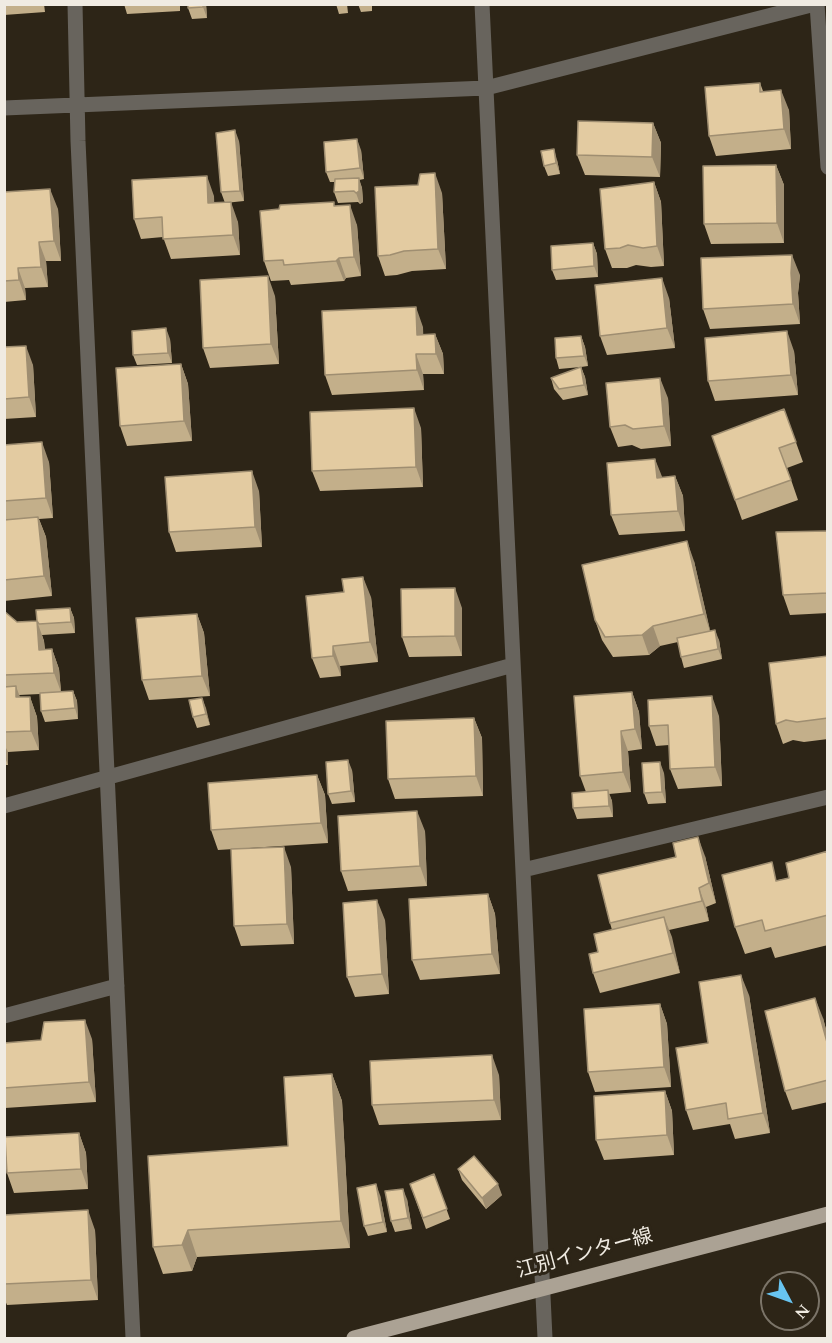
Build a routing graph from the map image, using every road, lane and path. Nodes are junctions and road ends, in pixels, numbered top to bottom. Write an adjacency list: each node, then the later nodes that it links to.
1 (75, 4): 5 (street)
2 (482, 4): 4 (street)
3 (816, 4): 4 (street); 7 (street)
4 (486, 88): 5 (street); 8 (street)
5 (77, 105): 6 (street); 9 (street)
6 (4, 108)
7 (828, 167)
8 (513, 665): 9 (street); 12 (street)
9 (107, 778): 11 (street); 13 (street)
10 (828, 797): 12 (street)
11 (4, 806)
12 (523, 870): 16 (street)
13 (117, 986): 14 (street); 17 (street)
14 (4, 1016)
15 (828, 1214): 16 (main road, 江別インター線)
16 (542, 1288): 18 (main road, 江別インター線); 19 (street)
17 (133, 1338)
18 (354, 1338)
19 (545, 1338)

